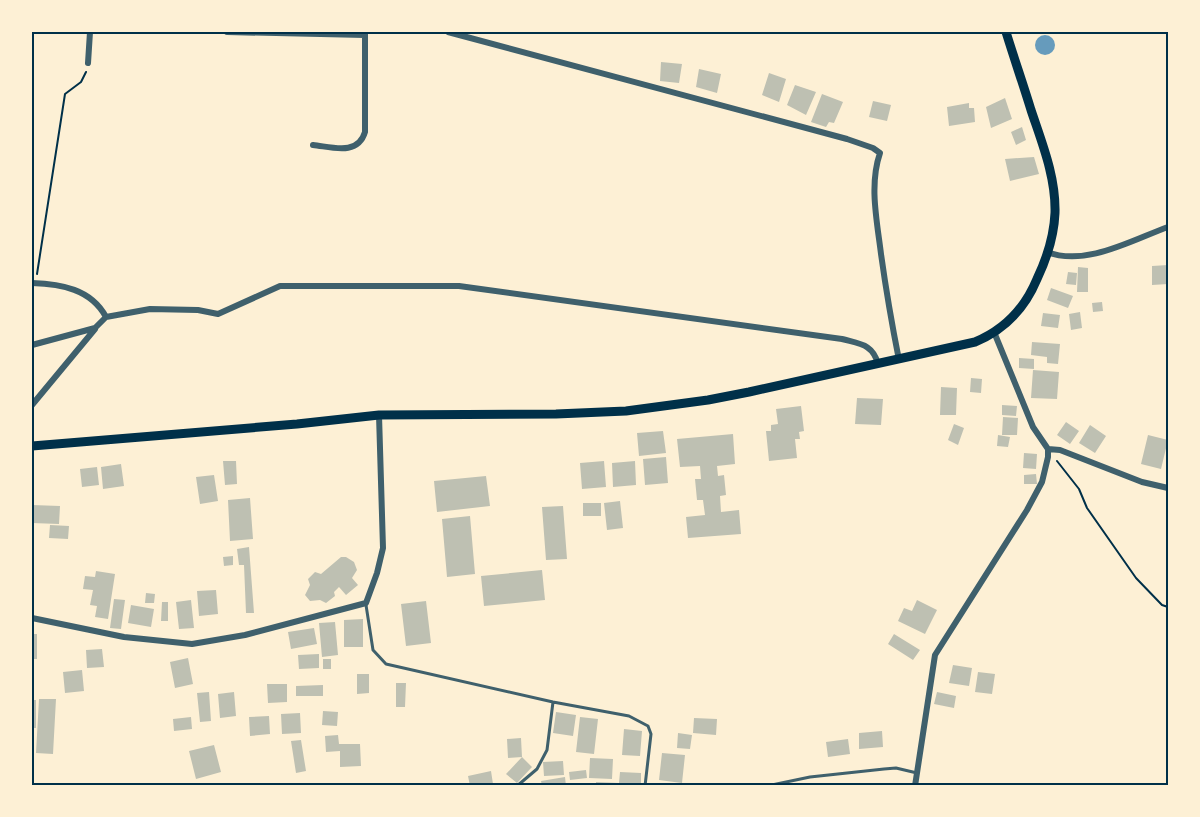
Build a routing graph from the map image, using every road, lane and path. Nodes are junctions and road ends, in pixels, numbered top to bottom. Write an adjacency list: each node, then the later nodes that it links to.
1 (90, 32): 6 (street)
2 (227, 32): 5 (street)
3 (448, 32): 15 (street)
4 (1006, 32): 9 (main road)
5 (365, 33): 7 (street)
6 (88, 63): 10 (path)
7 (313, 145)
8 (1168, 227): 9 (street)
9 (1047, 252): 13 (main road)
10 (34, 283): 11 (street)
11 (106, 317): 12 (street); 16 (street)
12 (96, 328): 14 (street); 17 (street)
13 (994, 333): 15 (main road); 20 (street)
14 (32, 345)
15 (898, 360): 16 (main road)
16 (879, 364): 18 (main road)
17 (32, 405)
18 (379, 416): 19 (main road); 22 (street)
19 (32, 446)
20 (1048, 449): 21 (street); 23 (path); 26 (street)
21 (1168, 488)
22 (366, 603): 24 (street); 25 (lane)
23 (1168, 608)
24 (32, 618)
25 (553, 702): 27 (lane); 28 (lane)
26 (916, 773): 29 (lane); 30 (street)
27 (517, 786)
28 (645, 786)
29 (767, 786)
30 (915, 786)

